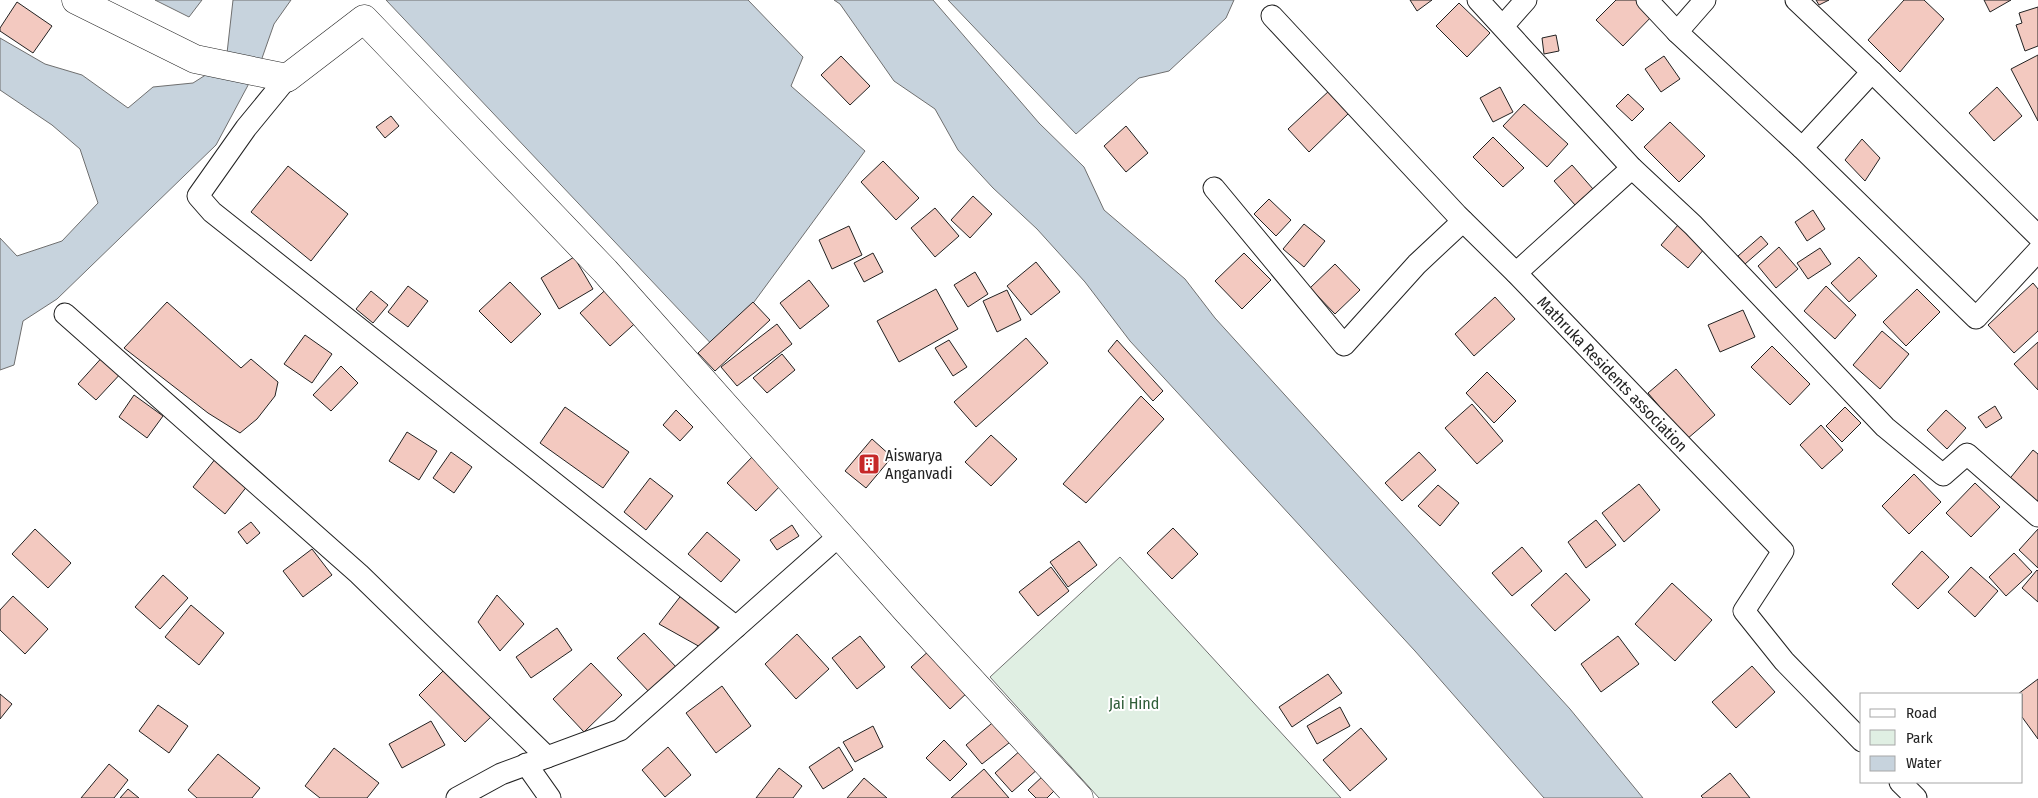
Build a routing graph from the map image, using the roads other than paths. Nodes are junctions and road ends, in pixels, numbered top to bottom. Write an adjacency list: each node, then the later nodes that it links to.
1 (76, 0): 11 (main road)
2 (1478, 0): 8 (street)
3 (1526, 0): 8 (street)
4 (1647, 0): 9 (street)
5 (1705, 0): 9 (street)
6 (1796, 0): 10 (street)
7 (1272, 16): 15 (street, Mathruka Residents association)
8 (1503, 26): 13 (street)
9 (1677, 32): 12 (street)
10 (1872, 72): 12 (street); 16 (street)
11 (287, 78): 21 (main road); 22 (street)
12 (1802, 148): 17 (street)
13 (1632, 168): 18 (street); 20 (street)
14 (1214, 188): 15 (street)
15 (1463, 221): 18 (street, Mathruka Residents association)
16 (2038, 236)
17 (2038, 251)
18 (1516, 274): 23 (street, Mathruka Residents association)
19 (65, 314): 24 (street)
20 (2038, 516)
21 (840, 535): 22 (street); 29 (main road)
22 (736, 627): 24 (street)
23 (1860, 740)
24 (547, 757): 25 (street)
25 (526, 764): 27 (street); 28 (street)
26 (1901, 783): 30 (street)
27 (457, 798)
28 (550, 798)
29 (1079, 798)
30 (1916, 798)

